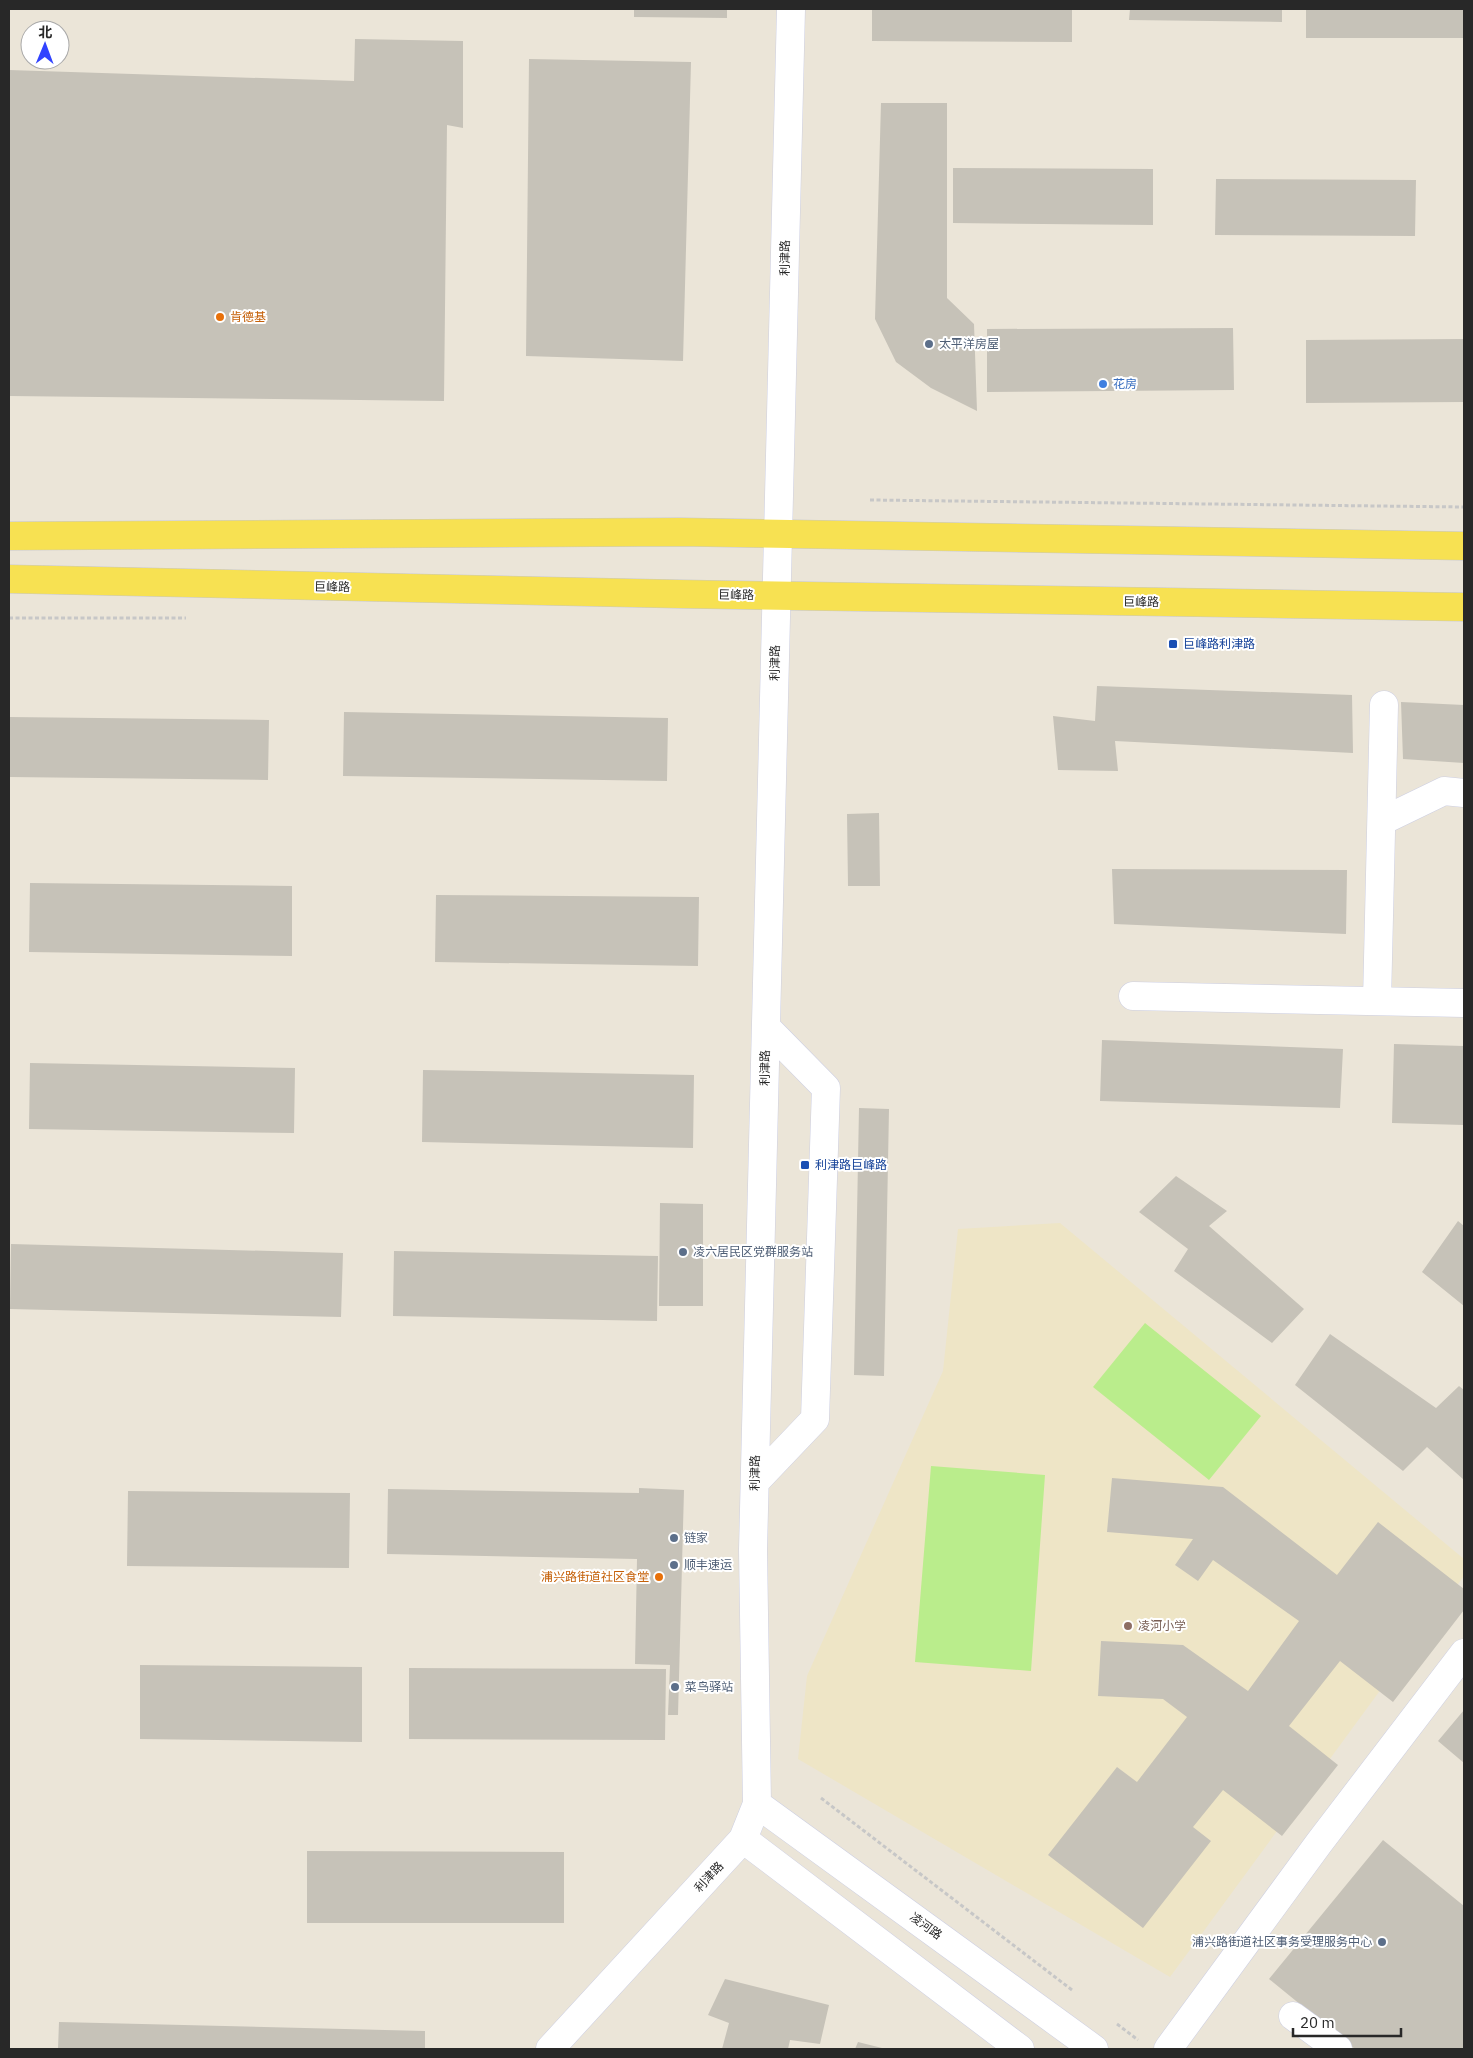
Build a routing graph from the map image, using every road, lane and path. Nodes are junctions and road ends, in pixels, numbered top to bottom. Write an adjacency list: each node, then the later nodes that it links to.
1 (790, 9): 2 (street, 利津路)
2 (777, 534): 3 (main road); 4 (main road); 6 (street, 利津路)
3 (9, 536)
4 (1464, 546)
5 (9, 579): 6 (main road, 巨峰路)
6 (777, 596): 7 (main road, 巨峰路); 14 (street, 利津路)
7 (1464, 608)
8 (1384, 705): 10 (street)
9 (1464, 793): 10 (street)
10 (1382, 821): 12 (street)
11 (1133, 996): 12 (street)
12 (1377, 1001): 13 (street)
13 (1464, 1003)
14 (766, 1027): 15 (street, 利津路); 15 (street)
15 (755, 1482): 18 (street, 利津路)
16 (1464, 1653): 23 (street)
17 (821, 1798): 20 (path)
18 (757, 1804): 19 (street, 利津路); 26 (street, 凌河路)
19 (743, 1839): 24 (street, 利津路); 25 (street)
20 (1075, 1992)
21 (1293, 2016): 27 (street)
22 (1114, 2022): 23 (path)
23 (1156, 2047)
24 (550, 2049)
25 (1020, 2049)
26 (1094, 2049)
27 (1338, 2049)

